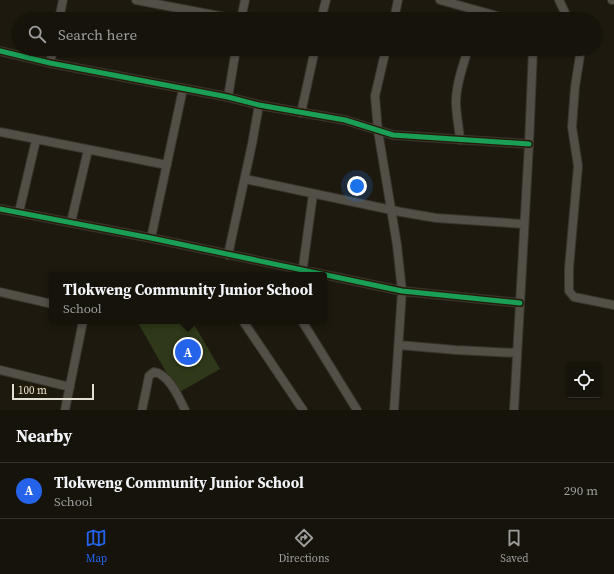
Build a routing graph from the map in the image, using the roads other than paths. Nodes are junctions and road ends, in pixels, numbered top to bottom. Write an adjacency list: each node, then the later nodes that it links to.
1 (64, 0): 10 (street)
2 (136, 0): 8 (street)
3 (245, 0): 12 (street)
4 (326, 0): 13 (street)
5 (398, 0): 14 (street)
6 (440, 0): 9 (street)
7 (559, 0): 16 (street)
8 (171, 3): 11 (street)
9 (479, 10): 15 (street)
10 (61, 12)
11 (207, 12)
12 (242, 12)
13 (323, 12)
14 (395, 12)
15 (485, 12)
16 (565, 12)
17 (0, 51): 18 (street)
18 (12, 54)
19 (21, 56): 27 (street)
20 (52, 56): 27 (street)
21 (235, 56): 29 (street)
22 (313, 56): 31 (street)
23 (384, 56): 32 (street)
24 (466, 56): 35 (street)
25 (533, 56): 36 (street)
26 (580, 56): 54 (street)
27 (50, 63): 28 (street)
28 (183, 89): 29 (street); 38 (street)
29 (228, 97): 30 (street)
30 (259, 105): 31 (street); 39 (street)
31 (301, 113): 32 (street)
32 (378, 131): 35 (street); 42 (street)
33 (0, 132): 34 (street)
34 (36, 140): 37 (street); 43 (street)
35 (460, 140): 36 (street)
36 (529, 144): 45 (street)
37 (88, 150): 38 (street); 44 (street)
38 (167, 165): 46 (street)
39 (245, 179): 40 (street); 47 (street)
40 (313, 194): 42 (street); 48 (street)
41 (0, 209): 43 (street)
42 (392, 210): 45 (street); 50 (street)
43 (19, 212): 44 (street)
44 (71, 222): 46 (street)
45 (524, 224): 53 (street)
46 (151, 238): 47 (street)
47 (228, 255): 48 (street)
48 (302, 272)
49 (327, 276): 50 (street)
50 (402, 291): 53 (street); 58 (street)
51 (0, 292): 52 (street)
52 (49, 303)
53 (520, 303): 59 (street)
54 (614, 305)
55 (82, 324): 61 (street)
56 (245, 324): 65 (street)
57 (304, 324): 66 (street)
58 (399, 345): 59 (street); 67 (street)
59 (517, 352): 68 (street)
60 (0, 370): 61 (street)
61 (70, 386): 62 (street)
62 (65, 410)
63 (142, 410): 64 (street)
64 (186, 410)
65 (302, 410)
66 (357, 410)
67 (394, 410)
68 (514, 410)

